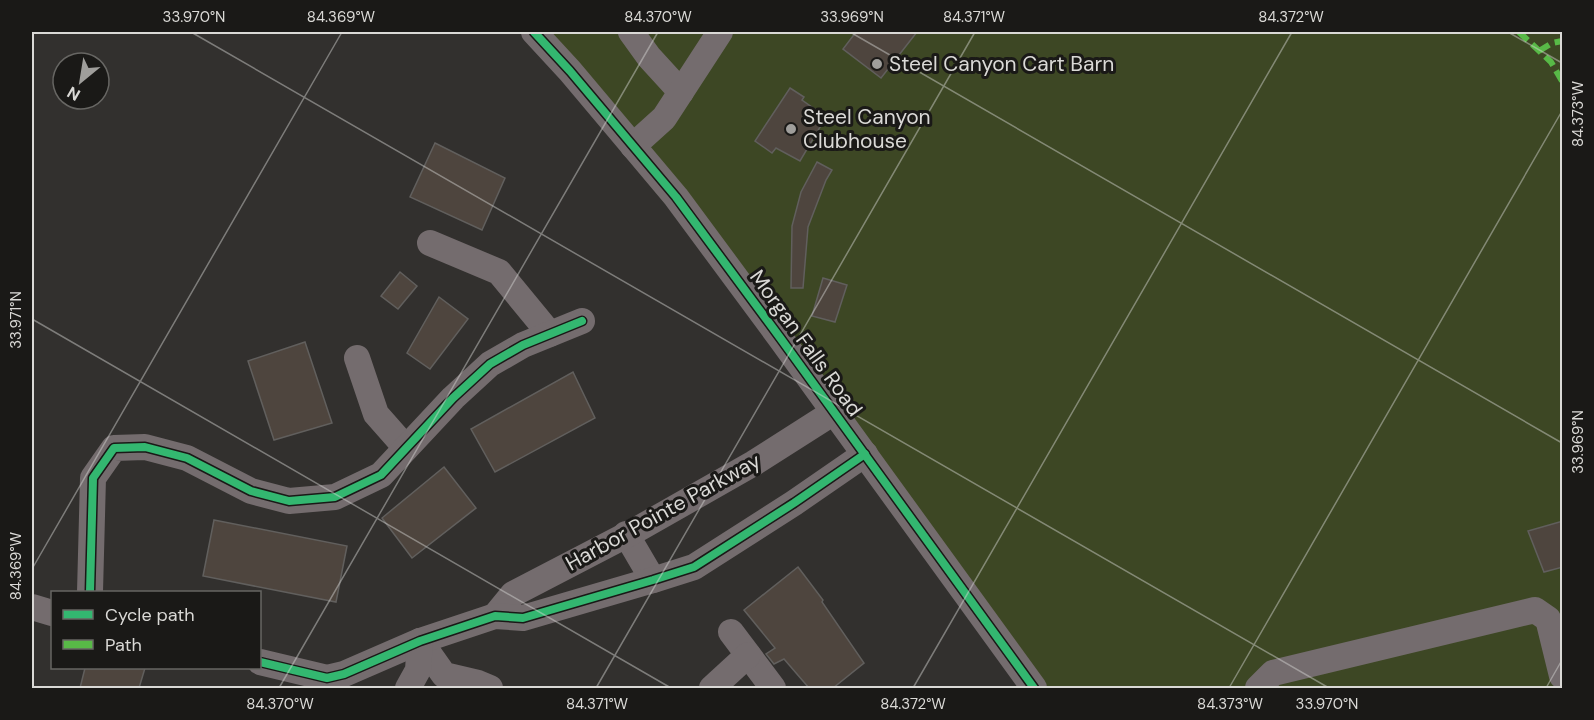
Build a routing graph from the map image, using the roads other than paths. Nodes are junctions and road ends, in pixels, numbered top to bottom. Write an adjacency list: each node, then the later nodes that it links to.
1 (534, 32): 5 (street, Morgan Falls Road)
2 (632, 32): 4 (street)
3 (720, 32): 4 (street)
4 (681, 92): 5 (street)
5 (633, 146): 10 (street, Morgan Falls Road)
6 (430, 243): 8 (street)
7 (582, 321): 8 (street)
8 (550, 334): 11 (street)
9 (357, 358): 11 (street)
10 (834, 412): 12 (street, Morgan Falls Road); 13 (street, Harbor Pointe Parkway)
11 (406, 448): 16 (street)
12 (865, 454): 15 (street, Harbor Pointe Parkway); 32 (street, Morgan Falls Road)
13 (626, 534): 14 (street, Harbor Pointe Parkway); 15 (street)
14 (573, 562): 17 (street); 20 (street, Harbor Pointe Parkway)
15 (653, 580): 17 (street, Harbor Pointe Parkway)
16 (90, 591)
17 (590, 599): 20 (street, Harbor Pointe Parkway)
18 (32, 608): 19 (street)
19 (51, 612)
20 (495, 616): 22 (street, Harbor Pointe Parkway)
21 (731, 632): 23 (street)
22 (420, 641): 27 (street, Harbor Pointe Parkway); 28 (street); 29 (street)
23 (748, 655): 30 (street); 31 (street)
24 (261, 663): 26 (street)
25 (1563, 676): 33 (street)
26 (290, 680): 27 (street)
27 (343, 681)
28 (408, 688)
29 (490, 688)
30 (712, 688)
31 (773, 688)
32 (1034, 688)
33 (1258, 688)

